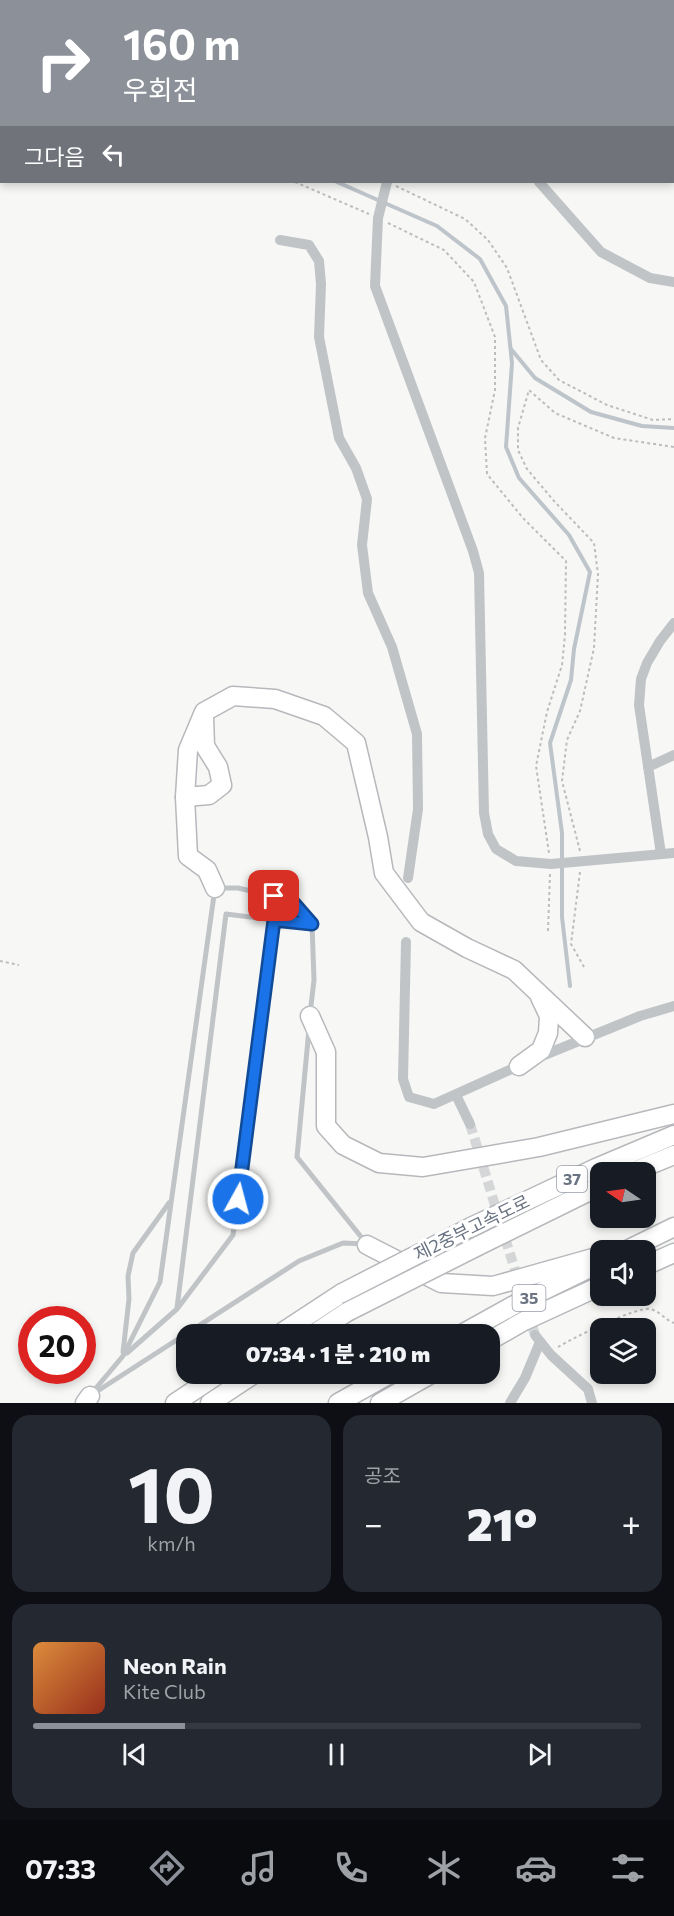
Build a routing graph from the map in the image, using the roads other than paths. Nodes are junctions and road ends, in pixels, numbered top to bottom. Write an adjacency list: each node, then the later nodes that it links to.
1 (387, 183): 11 (street)
2 (540, 183): 4 (street)
3 (280, 240): 12 (street)
4 (674, 282)
5 (674, 623): 8 (street)
6 (204, 712): 9 (highway); 9 (highway); 17 (highway)
7 (674, 755): 8 (street)
8 (648, 767): 11 (street)
9 (185, 797): 13 (highway)
10 (674, 853): 11 (street)
11 (661, 854)
12 (408, 878)
13 (215, 888): 15 (lane); 29 (lane)
14 (274, 920): 15 (lane); 38 (lane); 38 (lane)
15 (312, 924): 19 (lane)
16 (406, 942): 22 (street)
17 (538, 993): 20 (highway); 21 (highway)
18 (674, 1006): 20 (street)
19 (310, 1016): 23 (highway); 32 (lane)
20 (585, 1037): 21 (street)
21 (519, 1066): 22 (street)
22 (456, 1095): 24 (street)
23 (674, 1114)
24 (470, 1124)
25 (674, 1135): 39 (highway, 제2중부고속도로 / 37, bridge)
26 (674, 1155): 27 (highway)
27 (656, 1162)
28 (590, 1191): 40 (highway, 제2중부고속도로 / 37, bridge)
29 (170, 1202): 43 (lane); 43 (lane)
30 (674, 1227): 31 (highway)
31 (648, 1240)
32 (367, 1245): 34 (highway); 48 (lane)
33 (674, 1253): 35 (highway)
34 (590, 1259)
35 (656, 1261)
36 (590, 1268): 41 (highway, 35)
37 (590, 1291): 42 (highway, 35)
38 (177, 1309): 43 (lane)
39 (295, 1324)
40 (329, 1324)
41 (480, 1324)
42 (500, 1335)
43 (123, 1356): 48 (lane)
44 (204, 1384): 49 (highway)
45 (239, 1384): 50 (highway)
46 (372, 1384): 51 (highway)
47 (413, 1384): 52 (highway)
48 (88, 1399)
49 (175, 1403)
50 (210, 1403)
51 (338, 1403)
52 (380, 1403)
53 (510, 1403): 54 (street)
54 (592, 1403)

